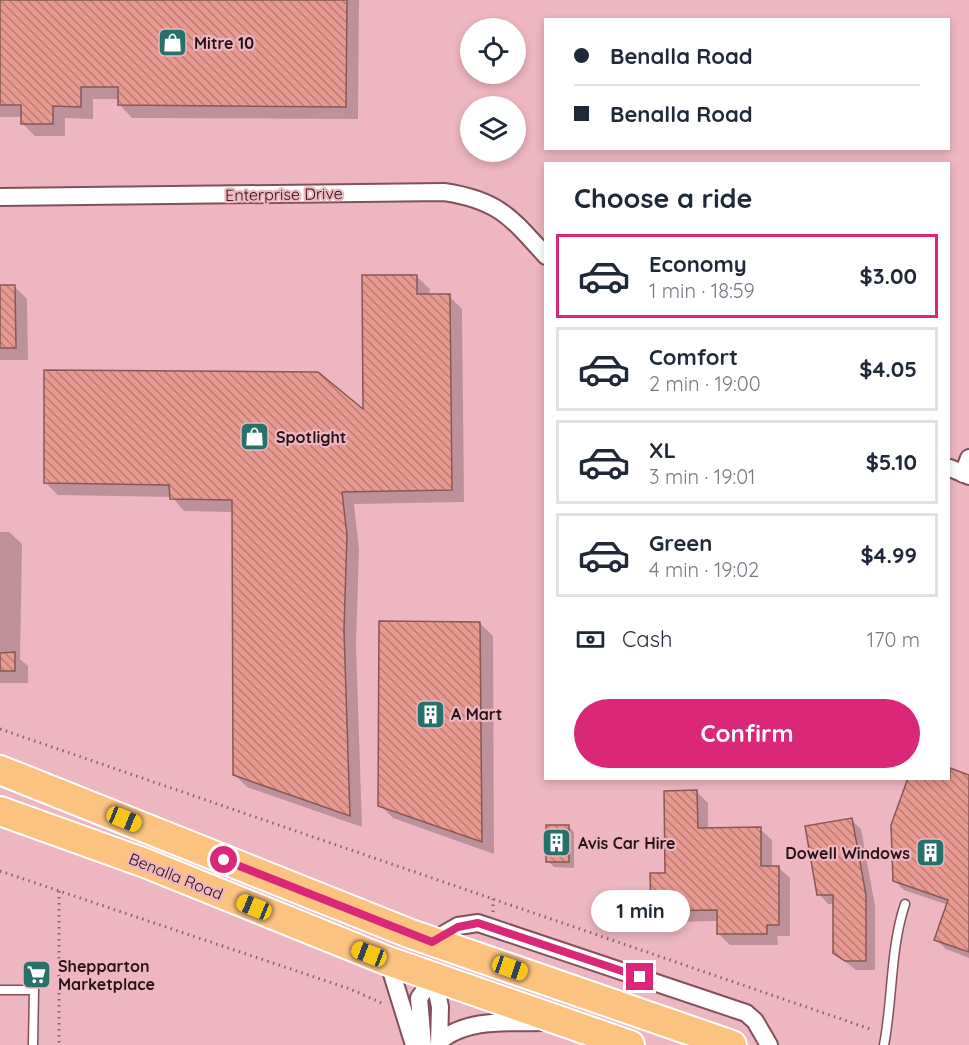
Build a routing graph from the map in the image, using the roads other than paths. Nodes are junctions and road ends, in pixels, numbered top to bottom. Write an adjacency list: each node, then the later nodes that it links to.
1 (0, 197): 2 (street, Enterprise Drive)
2 (544, 254)
3 (0, 770): 6 (highway, Benalla Road)
4 (0, 811): 7 (highway, Benalla Road)
5 (905, 904): 12 (lane)
6 (440, 945): 8 (highway); 17 (highway, Benalla Road); 18 (street)
7 (388, 961): 8 (highway, Benalla Road); 14 (street)
8 (434, 978): 10 (highway, Benalla Road); 11 (street); 15 (street)
9 (0, 990): 13 (lane)
10 (579, 1032): 11 (street); 16 (highway, Benalla Road)
11 (440, 1043)
12 (884, 1043)
13 (33, 1045)
14 (414, 1045)
15 (423, 1045)
16 (630, 1045)
17 (732, 1045)
18 (769, 1045)

